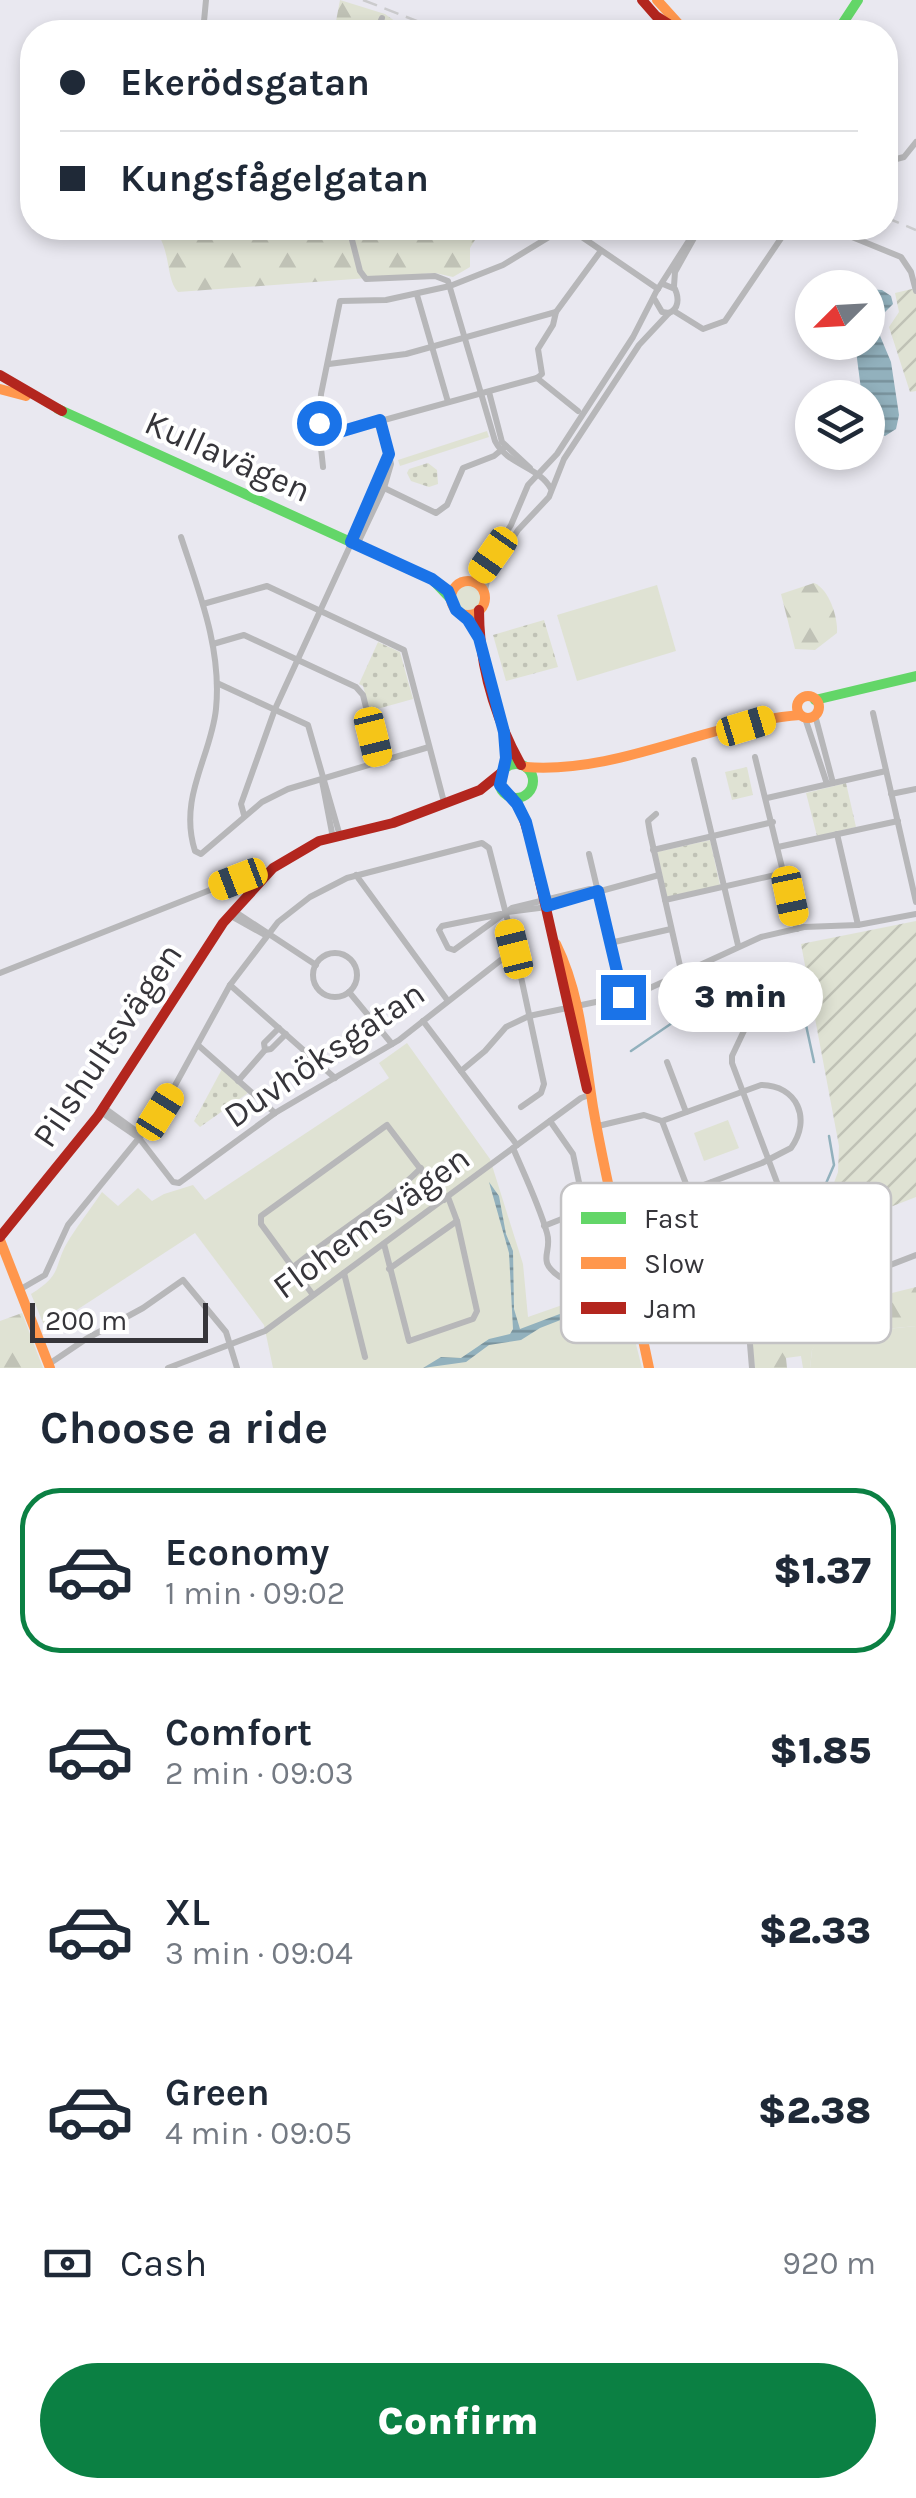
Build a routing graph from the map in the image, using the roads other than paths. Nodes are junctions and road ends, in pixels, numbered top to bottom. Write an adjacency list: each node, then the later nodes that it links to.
1 (642, 0): 3 (street)
2 (657, 0): 4 (street)
3 (663, 20)
4 (674, 20)
5 (916, 142): 6 (street)
6 (898, 160)
7 (352, 240): 15 (street)
8 (546, 240): 15 (street)
9 (584, 240): 14 (street)
10 (690, 240): 16 (street)
11 (692, 240): 17 (street)
12 (780, 240): 22 (street)
13 (858, 240): 18 (street)
14 (600, 252): 16 (street); 21 (street)
15 (450, 286): 19 (street); 23 (street)
16 (661, 287): 17 (street); 20 (street)
17 (674, 287): 22 (street)
18 (916, 291)
19 (418, 295): 24 (street); 25 (street)
20 (655, 298): 22 (street); 37 (street)
21 (556, 312): 23 (street); 27 (street)
22 (671, 312): 40 (street)
23 (465, 338): 24 (street); 29 (street)
24 (432, 347): 25 (street); 30 (street)
25 (329, 364): 34 (street)
26 (0, 375): 31 (street)
27 (538, 378): 29 (street); 32 (street)
28 (0, 386): 31 (street, Kullavägen)
29 (485, 393): 30 (street); 35 (street)
30 (448, 402): 33 (street)
31 (62, 411): 43 (street, Kullavägen)
32 (578, 411)
33 (380, 420): 34 (street); 38 (street)
34 (320, 434): 36 (street)
35 (503, 449): 37 (street); 38 (street)
36 (323, 467)
37 (537, 476): 39 (street); 40 (street)
38 (381, 486): 43 (street)
39 (527, 488): 41 (street); 45 (street)
40 (551, 489): 41 (street)
41 (544, 500): 46 (street)
42 (181, 536): 48 (street)
43 (354, 544): 44 (street, Kullavägen); 49 (street)
44 (432, 579): 45 (street, Kullavägen); 47 (street, Kullavägen)
45 (465, 582): 46 (street); 47 (street)
46 (484, 594): 50 (street, Kullavägen)
47 (451, 599): 51 (street, Kullavägen)
48 (203, 604): 49 (street); 53 (street)
49 (321, 610): 54 (street); 61 (street)
50 (479, 610): 51 (street); 52 (street, Kullavägen)
51 (462, 614): 52 (street, Kullavägen)
52 (479, 638): 60 (street, Kullavägen)
53 (213, 644): 54 (street); 56 (street)
54 (298, 660): 57 (street); 64 (street)
55 (916, 674): 58 (street)
56 (217, 683): 57 (street); 79 (street)
57 (275, 709): 69 (street); 79 (street)
58 (808, 710): 66 (street); 70 (street)
59 (873, 713): 68 (street)
60 (504, 732): 65 (street, Kullavägen); 67 (street, Kullavägen)
61 (429, 746): 64 (street); 77 (street)
62 (755, 757): 76 (street)
63 (694, 760): 84 (street)
64 (380, 761): 69 (street)
65 (523, 766): 66 (street); 67 (street); 71 (street, Kullavägen)
66 (556, 770): 71 (street)
67 (502, 771): 73 (street, Pilshultsvägen); 75 (street, Kullavägen)
68 (886, 771): 70 (street); 74 (street)
69 (322, 780): 79 (street); 85 (street)
70 (830, 783): 76 (street)
71 (530, 788): 75 (street); 80 (street)
72 (916, 789): 74 (street)
73 (480, 790): 75 (street, Pilshultsvägen); 77 (street, Pilshultsvägen)
74 (892, 794): 82 (street)
75 (509, 796): 80 (street, Kullavägen)
76 (767, 798): 81 (street)
77 (444, 802): 85 (street, Pilshultsvägen)
78 (656, 814): 87 (street)
79 (244, 816)
80 (526, 822): 97 (street)
81 (772, 822): 84 (street); 86 (street)
82 (898, 822): 83 (street); 96 (street)
83 (837, 834): 86 (street); 101 (street)
84 (712, 836): 87 (street); 93 (street)
85 (336, 837): 92 (street, Pilshultsvägen)
86 (778, 846): 89 (street)
87 (654, 850): 91 (street)
88 (590, 854): 94 (street)
89 (784, 873): 93 (street); 103 (street)
90 (356, 875): 99 (street); 104 (street); 114 (street)
91 (659, 875): 94 (street); 95 (street)
92 (257, 884): 98 (street, Pilshultsvägen); 109 (street, Pilshultsvägen)
93 (724, 886): 95 (street); 106 (street)
94 (598, 891): 97 (street); 105 (street)
95 (664, 900): 102 (street)
96 (916, 902)
97 (546, 903): 99 (street); 115 (street)
98 (231, 913): 104 (street); 129 (street, Pilshultsvägen)
99 (503, 913): 99 (street); 107 (street)
100 (916, 914): 101 (street)
101 (858, 925): 103 (street)
102 (671, 928): 105 (street); 110 (street)
103 (796, 928): 106 (street)
104 (266, 935): 108 (street); 111 (street)
105 (610, 943): 113 (street)
106 (738, 946): 110 (street)
107 (514, 949): 114 (street, Duvhöksgatan); 116 (street)
108 (316, 965): 112 (street); 112 (street)
109 (0, 973)
110 (682, 975): 113 (street)
111 (230, 985): 119 (street); 121 (street)
112 (349, 992): 120 (street)
113 (623, 997): 115 (street)
114 (448, 1001): 118 (street, Duvhöksgatan)
115 (572, 1008): 116 (street); 127 (street)
116 (530, 1016): 123 (street); 128 (street)
117 (750, 1018): 126 (street)
118 (423, 1021): 120 (street, Duvhöksgatan); 123 (street)
119 (282, 1031): 124 (street); 125 (street)
120 (392, 1044): 124 (street, Duvhöksgatan)
121 (199, 1046): 125 (street); 135 (street)
122 (666, 1062): 130 (street)
123 (461, 1071): 136 (street)
124 (335, 1078): 131 (street, Duvhöksgatan)
125 (238, 1081): 131 (street)
126 (743, 1090): 130 (street); 137 (street); 137 (street)
127 (591, 1098): 132 (street, Flohemsvägen); 134 (street)
128 (521, 1107)
129 (102, 1109): 135 (street, Duvhöksgatan); 149 (street, Pilshultsvägen)
130 (686, 1112): 133 (street)
131 (275, 1113): 135 (street, Duvhöksgatan)
132 (550, 1121): 136 (street, Flohemsvägen); 140 (street)
133 (662, 1121): 134 (street); 142 (street)
134 (598, 1126): 141 (street)
135 (139, 1138): 157 (street)
136 (515, 1147): 145 (street, Flohemsvägen); 148 (street)
137 (769, 1160): 139 (street); 144 (street)
138 (421, 1168): 145 (street); 153 (street); 153 (street)
139 (712, 1182): 143 (street)
140 (580, 1183)
141 (611, 1183)
142 (686, 1183)
143 (709, 1183)
144 (777, 1183)
145 (446, 1198): 147 (street); 150 (street, Flohemsvägen)
146 (561, 1220): 148 (street)
147 (456, 1221): 154 (street); 154 (street)
148 (544, 1226): 156 (street)
149 (0, 1238): 157 (street)
150 (384, 1244): 154 (street); 155 (street, Flohemsvägen)
151 (916, 1256): 152 (street)
152 (891, 1266)
153 (292, 1268): 158 (street)
154 (390, 1269)
155 (344, 1272): 158 (street, Flohemsvägen); 162 (street)
156 (561, 1276)
157 (19, 1290): 163 (street)
158 (312, 1296): 161 (street, Flohemsvägen)
159 (644, 1343): 166 (street)
160 (750, 1343): 167 (street)
161 (230, 1344): 163 (street); 164 (street, Flohemsvägen); 165 (street)
162 (366, 1357)
163 (49, 1366)
164 (168, 1368)
165 (237, 1368)
166 (649, 1368)
167 (752, 1368)

